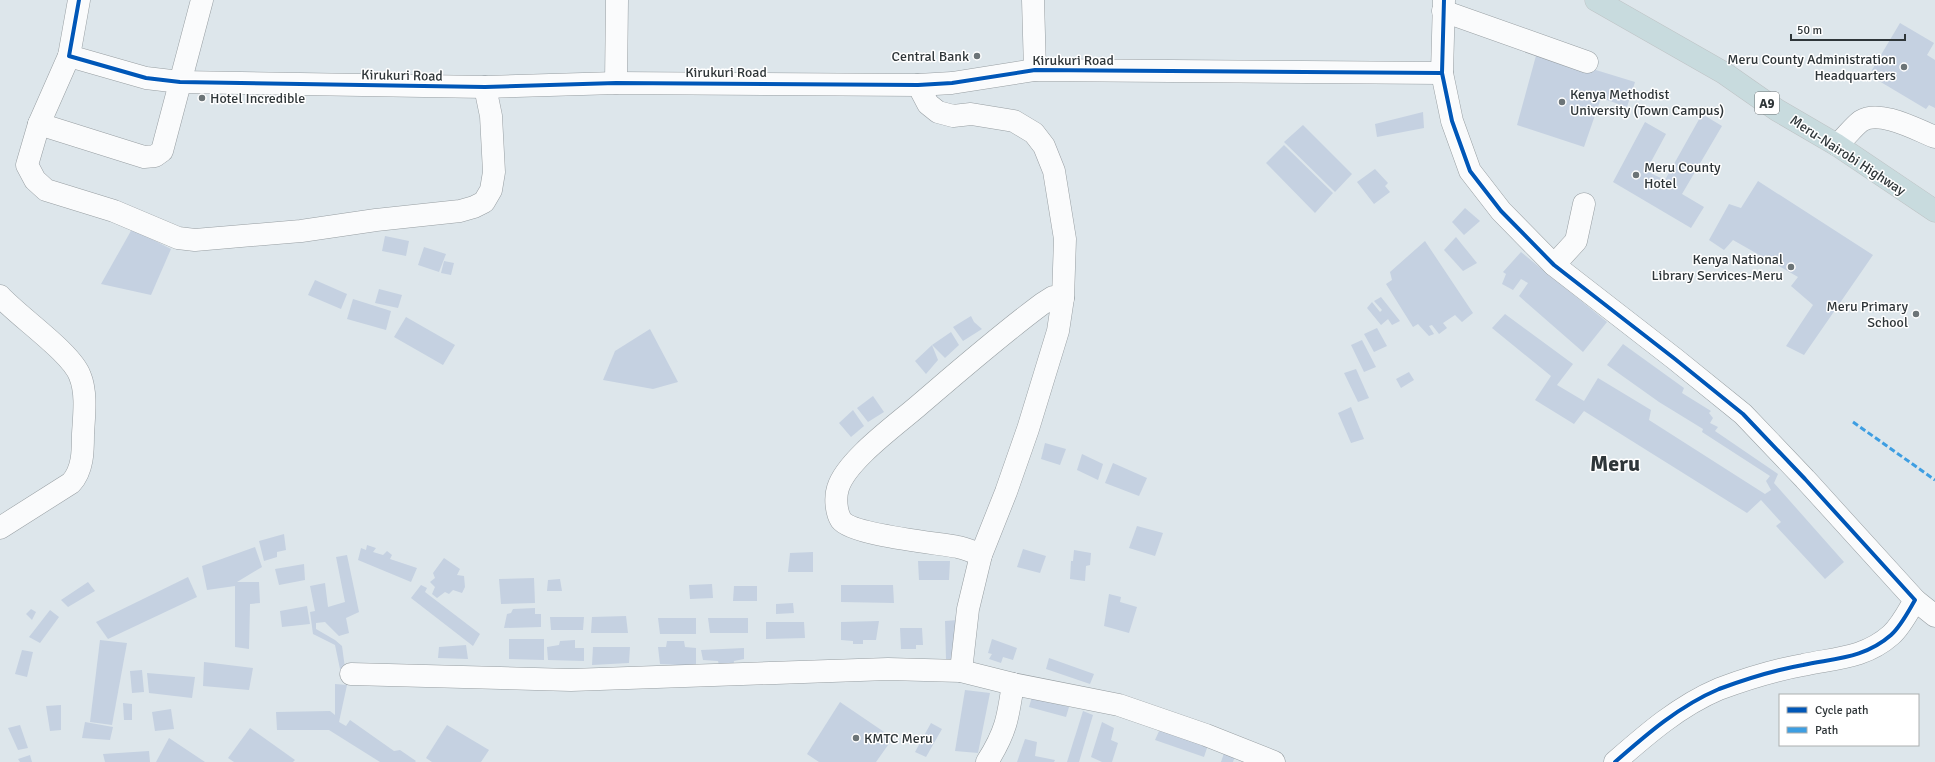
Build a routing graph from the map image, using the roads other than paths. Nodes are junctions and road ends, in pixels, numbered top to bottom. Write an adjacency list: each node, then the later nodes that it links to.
1 (79, 0): 7 (street)
2 (202, 0): 11 (street)
3 (617, 0): 12 (street)
4 (1033, 0): 9 (street)
5 (1596, 0): 17 (highway, Meru-Nairobi Highway / A9)
6 (1444, 5): 8 (street); 10 (street)
7 (69, 56): 11 (street, Kirukuri Road); 15 (street)
8 (1588, 62)
9 (1035, 70): 10 (street, Kirukuri Road); 13 (street, Kirukuri Road)
10 (1442, 73): 20 (street)
11 (180, 82): 14 (street, Kirukuri Road); 15 (street)
12 (616, 83): 13 (street, Kirukuri Road); 14 (street, Kirukuri Road)
13 (918, 85): 22 (street)
14 (485, 87): 15 (street)
15 (39, 124)
16 (1935, 137): 17 (street)
17 (1837, 145): 19 (highway, Meru-Nairobi Highway / A9)
18 (1584, 204): 20 (street)
19 (1935, 211)
20 (1554, 265): 25 (street)
21 (0, 296): 23 (street)
22 (1063, 298): 24 (street); 24 (street)
23 (0, 528)
24 (981, 555): 27 (street)
25 (1915, 600): 26 (street); 32 (street)
26 (1935, 616)
27 (961, 672): 28 (street); 29 (street)
28 (351, 674)
29 (1013, 684): 30 (street); 31 (street)
30 (988, 762)
31 (1274, 762)
32 (1615, 762)

